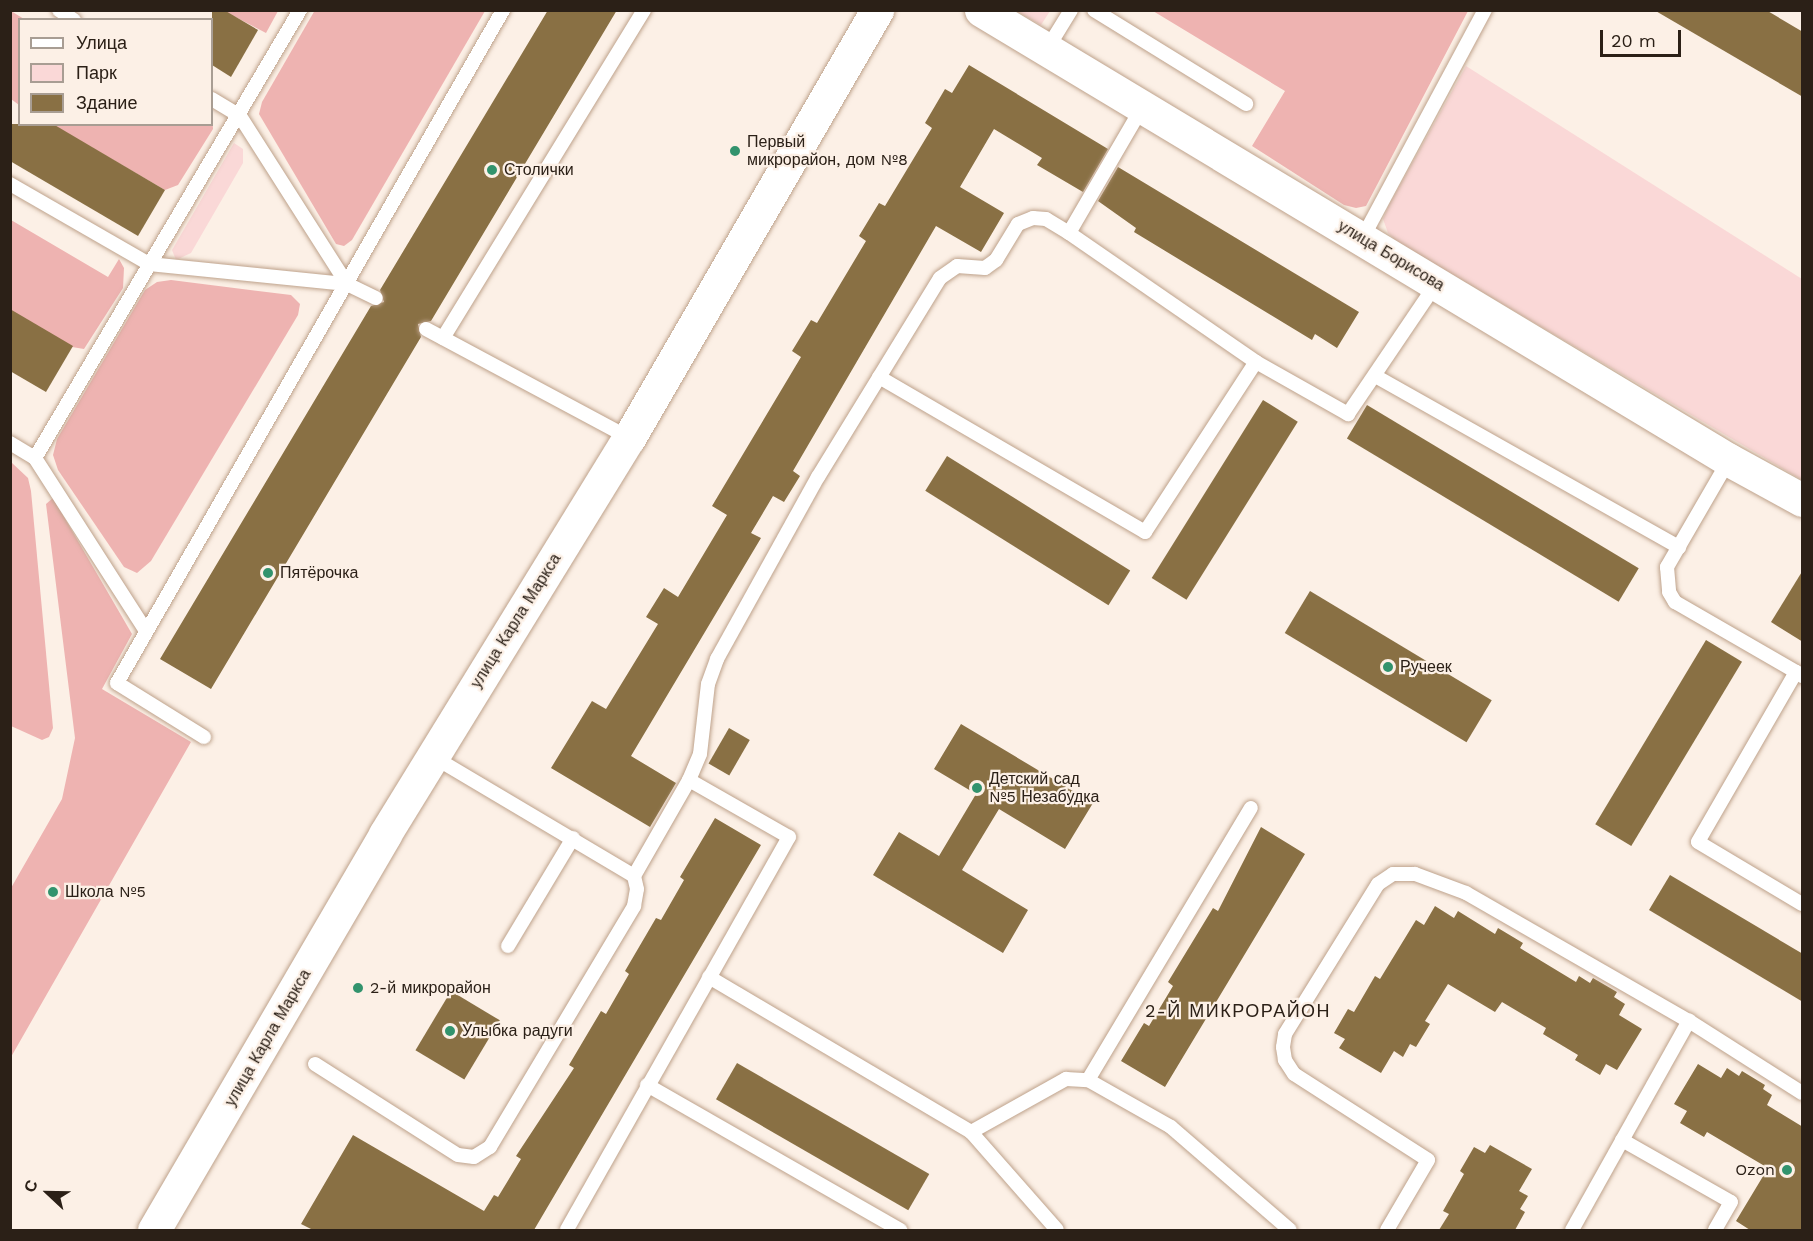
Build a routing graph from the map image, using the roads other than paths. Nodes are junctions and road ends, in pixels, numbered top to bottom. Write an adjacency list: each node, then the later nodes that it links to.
1 (58, 10): 10 (lane)
2 (300, 10): 15 (lane)
3 (503, 10): 20 (lane)
4 (644, 10): 24 (lane)
5 (877, 10): 28 (main road, улица Карла Маркса)
6 (981, 10): 11 (main road, улица Борисова)
7 (1071, 10): 11 (lane)
8 (1094, 10): 13 (lane)
9 (1485, 10): 18 (lane)
10 (71, 18)
11 (1047, 50): 14 (main road, улица Борисова)
12 (213, 100): 15 (lane)
13 (1246, 104)
14 (1143, 105): 17 (lane); 18 (main road, улица Борисова)
15 (240, 116): 19 (lane); 20 (lane)
16 (10, 184): 19 (lane)
17 (1069, 233): 25 (lane); 27 (lane)
18 (1362, 239): 21 (main road, улица Борисова)
19 (149, 264): 20 (lane); 30 (lane)
20 (346, 284): 22 (lane); 34 (lane)
21 (1436, 284): 26 (lane); 31 (main road, улица Борисова)
22 (376, 298)
23 (426, 329): 24 (lane)
24 (443, 338): 28 (lane)
25 (1256, 362): 26 (lane); 27 (lane)
26 (1377, 376): 33 (lane)
27 (879, 377): 38 (lane)
28 (630, 438): 37 (main road, улица Карла Маркса)
29 (10, 443): 30 (lane)
30 (35, 458): 34 (lane)
31 (1729, 460): 32 (main road, улица Борисова); 33 (lane)
32 (1803, 500)
33 (1679, 547): 35 (lane)
34 (146, 631): 36 (lane)
35 (1799, 674): 42 (lane)
36 (204, 736)
37 (432, 756): 40 (lane); 52 (main road, улица Карла Маркса)
38 (689, 780): 41 (lane); 44 (lane)
39 (1251, 808): 47 (lane)
40 (573, 838): 41 (lane); 43 (lane)
41 (634, 876): 46 (lane)
42 (1803, 904)
43 (508, 946)
44 (709, 976): 48 (lane); 50 (lane)
45 (1689, 1021): 49 (lane); 51 (lane); 57 (lane)
46 (315, 1064)
47 (1088, 1080): 50 (lane); 56 (lane)
48 (647, 1085): 53 (lane); 54 (lane)
49 (1803, 1094)
50 (971, 1132): 55 (lane)
51 (1622, 1140): 58 (lane); 59 (lane)
52 (154, 1230)
53 (567, 1230)
54 (900, 1230)
55 (1057, 1230)
56 (1290, 1230)
57 (1387, 1230)
58 (1572, 1230)
59 (1715, 1230)

